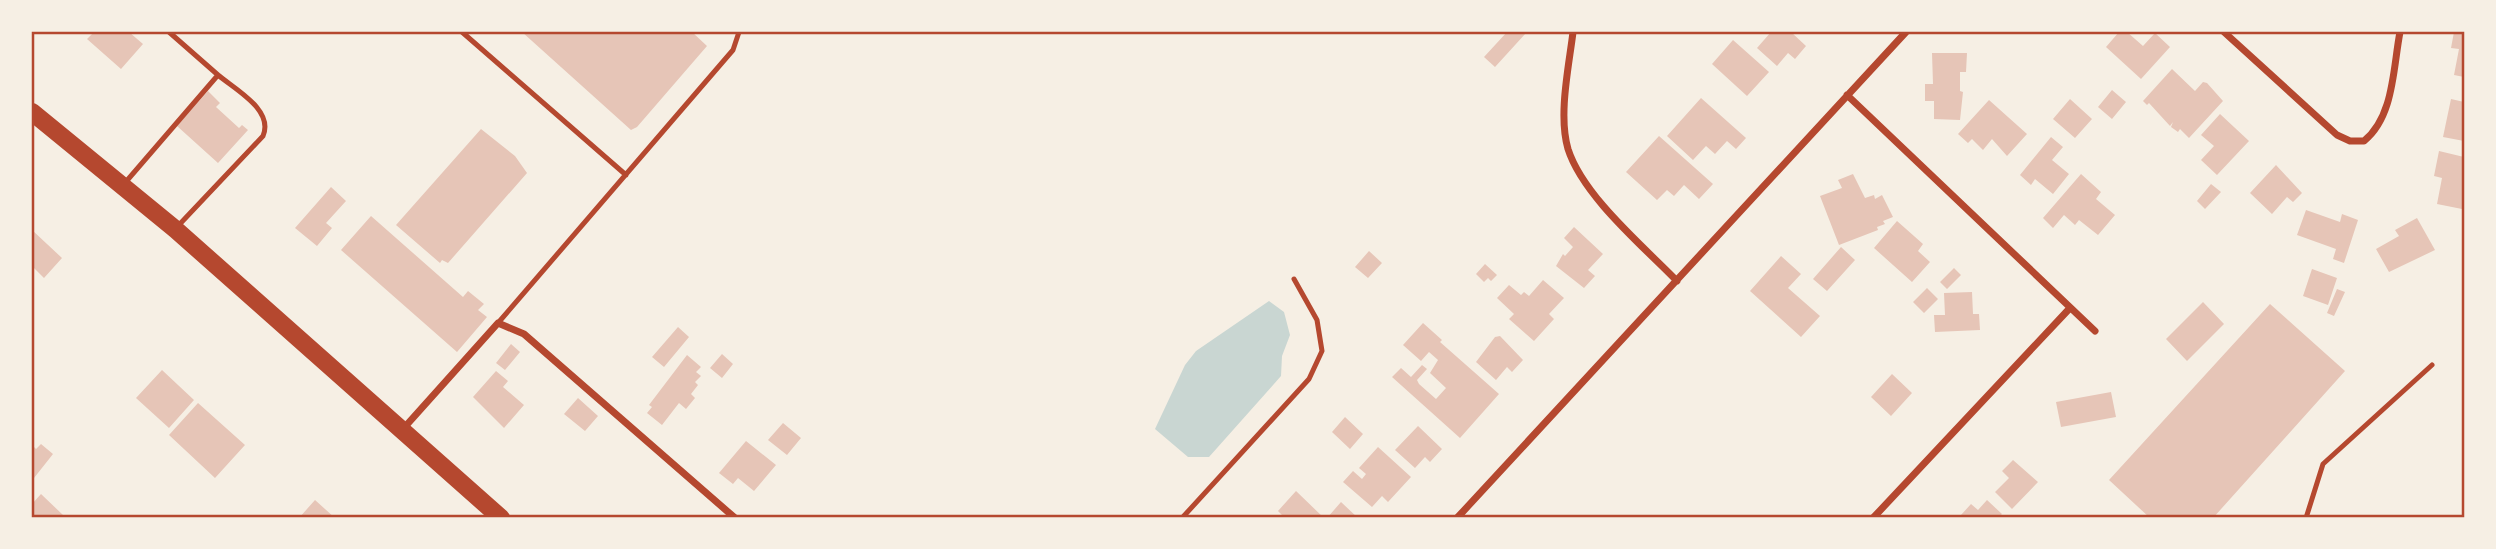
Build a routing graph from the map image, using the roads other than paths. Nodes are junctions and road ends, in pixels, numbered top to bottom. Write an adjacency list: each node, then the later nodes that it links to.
1 (169, 32): 8 (lane)
2 (462, 32): 11 (lane)
3 (739, 32): 11 (lane)
4 (1573, 32): 15 (street)
5 (1906, 32): 9 (street)
6 (2224, 32): 7 (street)
7 (2400, 32)
8 (218, 75): 12 (lane); 13 (lane)
9 (1847, 95): 15 (street); 16 (street)
10 (32, 112): 12 (main road)
11 (626, 175): 17 (lane)
12 (122, 187): 13 (main road)
13 (174, 229): 20 (main road)
14 (1294, 279): 23 (lane)
15 (1677, 281): 24 (street)
16 (2070, 308): 18 (street); 25 (street)
17 (498, 323): 20 (street); 22 (street)
18 (2095, 331)
19 (2432, 365): 26 (lane)
20 (403, 429): 21 (main road)
21 (501, 517)
22 (735, 517)
23 (1182, 517)
24 (1457, 517)
25 (1873, 517)
26 (2306, 517)

